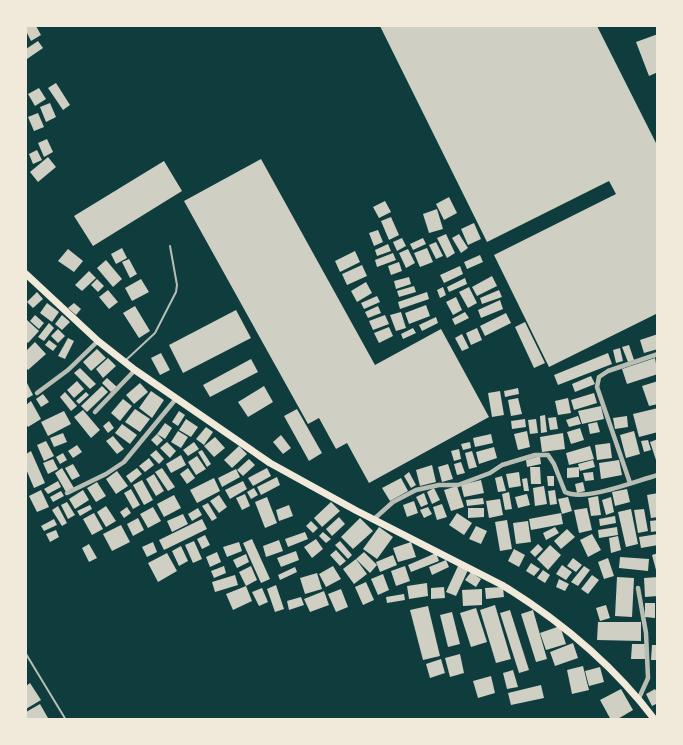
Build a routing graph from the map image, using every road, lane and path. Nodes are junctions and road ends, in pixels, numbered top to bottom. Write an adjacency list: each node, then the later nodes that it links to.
1 (170, 246): 5 (lane)
2 (27, 278): 3 (main road)
3 (98, 340): 5 (main road); 8 (street)
4 (656, 355): 6 (street); 12 (street)
5 (124, 362): 7 (main road)
6 (657, 362)
7 (135, 370): 9 (main road); 10 (street)
8 (37, 393)
9 (175, 400): 13 (street); 14 (main road)
10 (95, 412)
11 (657, 475): 12 (street)
12 (630, 483): 14 (street)
13 (67, 494)
14 (373, 519): 19 (main road)
15 (638, 588): 19 (street)
16 (26, 654): 17 (lane)
17 (30, 662): 18 (lane); 20 (lane)
18 (26, 665)
19 (639, 698): 21 (main road)
20 (66, 720)
21 (655, 720)

